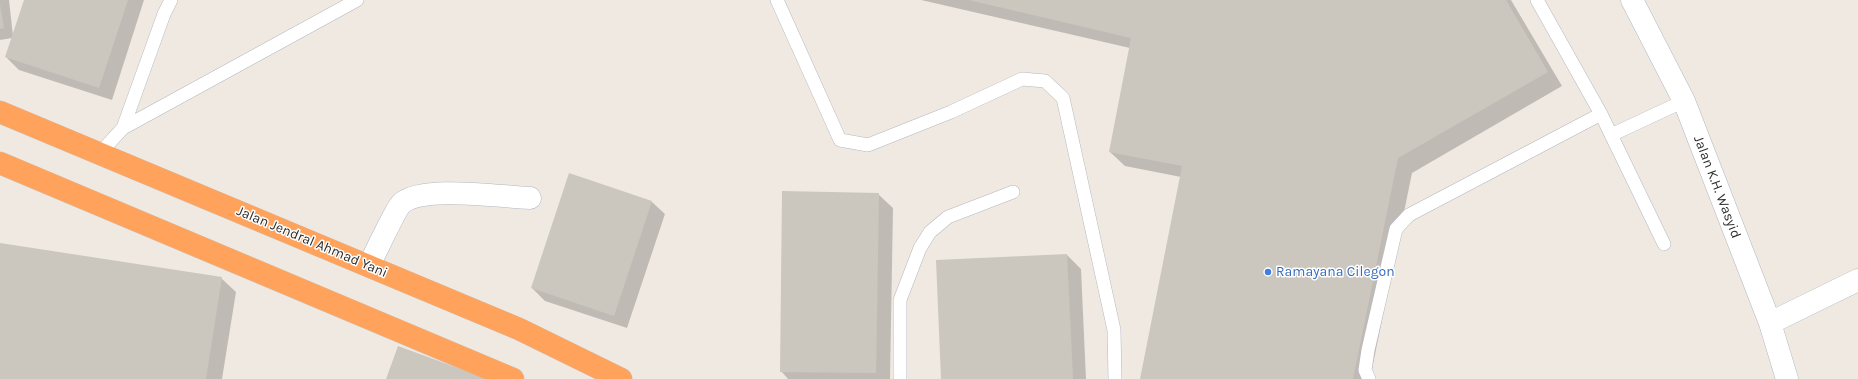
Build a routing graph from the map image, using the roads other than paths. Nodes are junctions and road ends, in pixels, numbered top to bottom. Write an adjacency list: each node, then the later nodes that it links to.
1 (171, 0): 9 (lane)
2 (357, 0): 9 (lane)
3 (777, 0): 22 (lane)
4 (1537, 0): 8 (lane)
5 (1632, 0): 6 (street, Jalan K.H. Wasyid)
6 (1684, 101): 10 (lane); 18 (street, Jalan K.H. Wasyid)
7 (0, 112): 11 (highway, Jalan Jendral Ahmad Yani)
8 (1601, 114): 10 (lane); 23 (lane)
9 (123, 128): 11 (lane)
10 (1611, 135): 15 (lane)
11 (99, 154): 16 (highway, Jalan Jendral Ahmad Yani)
12 (0, 163): 19 (highway)
13 (1013, 192): 21 (lane)
14 (530, 198): 16 (street)
15 (1664, 244)
16 (369, 265): 20 (highway, Jalan Jendral Ahmad Yani)
17 (1858, 280): 18 (street)
18 (1770, 323): 24 (street, Jalan K.H. Wasyid)
19 (513, 379)
20 (621, 379)
21 (900, 379)
22 (1114, 379)
23 (1369, 379)
24 (1787, 379)

